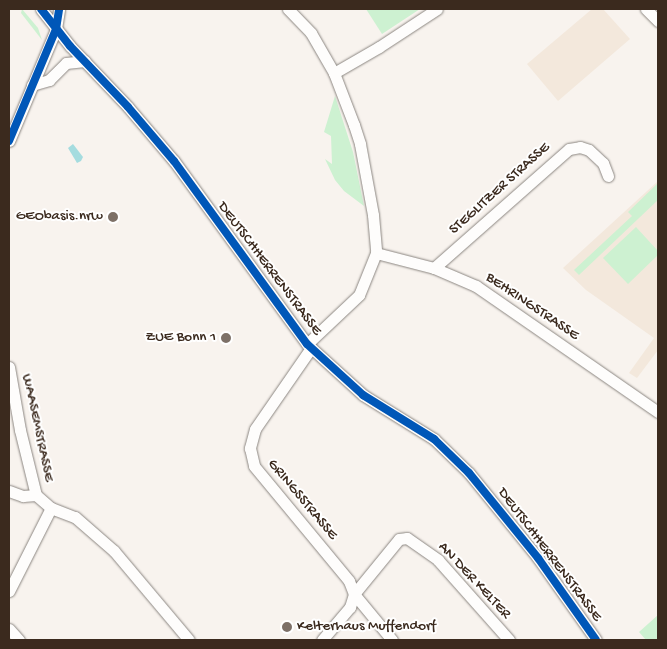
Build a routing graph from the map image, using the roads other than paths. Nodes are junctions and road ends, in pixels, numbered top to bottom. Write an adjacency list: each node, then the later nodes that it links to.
1 (41, 9): 7 (street, DEUTSCHHERRENSTRASSE)
2 (59, 9): 7 (street)
3 (288, 9): 9 (street)
4 (437, 9): 9 (street)
5 (646, 9): 6 (street)
6 (658, 21)
7 (56, 29): 8 (street, DEUTSCHHERRENSTRASSE); 10 (street)
8 (85, 61): 10 (street); 15 (street, DEUTSCHHERRENSTRASSE)
9 (334, 72): 13 (street)
10 (32, 85): 11 (street)
11 (9, 141)
12 (608, 176): 14 (street, STEGLITZER STRASSE)
13 (376, 253): 14 (street, BEHRINGSTRASSE); 15 (street, GRINGSSTRASSE)
14 (434, 268): 17 (street, BEHRINGSTRASSE)
15 (309, 346): 22 (street, GRINGSSTRASSE); 29 (street, DEUTSCHHERRENSTRASSE)
16 (9, 368): 19 (street, WAASEMSTRASSE)
17 (658, 412)
18 (9, 491): 19 (street)
19 (36, 495): 20 (street)
20 (51, 508): 21 (street); 25 (street)
21 (9, 591)
22 (354, 594): 26 (street); 27 (street, GRINGSSTRASSE); 28 (street, AN DER KELTER)
23 (9, 629): 24 (street)
24 (19, 640)
25 (187, 640)
26 (322, 640)
27 (392, 640)
28 (509, 640)
29 (596, 640)

